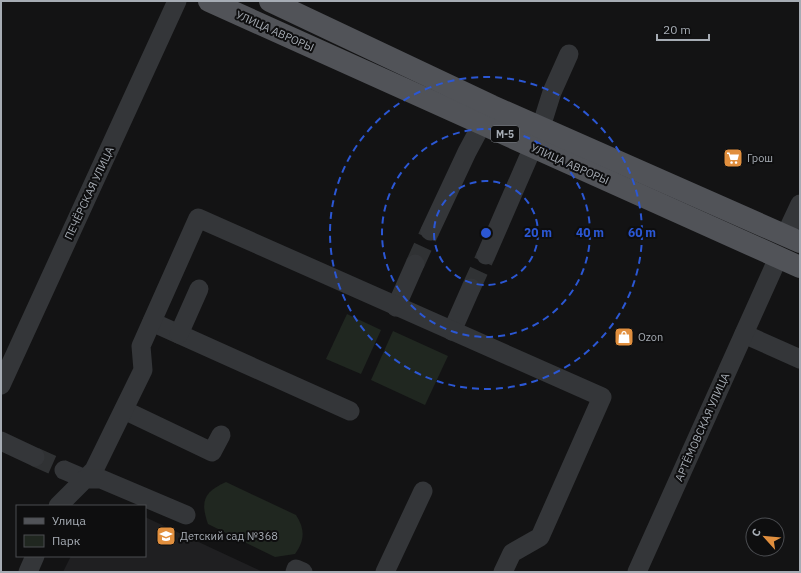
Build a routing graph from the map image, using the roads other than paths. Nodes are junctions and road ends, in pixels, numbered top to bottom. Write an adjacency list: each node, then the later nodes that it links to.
1 (177, 1): 23 (street, ПЕЧЁРСКАЯ УЛИЦА)
2 (209, 1): 5 (main road, УЛИЦА АВРОРЫ / М-5)
3 (270, 1): 6 (main road, УЛИЦА АВРОРЫ / М-5)
4 (569, 54): 6 (street)
5 (482, 124): 7 (main road, УЛИЦА АВРОРЫ / М-5); 9 (street)
6 (541, 127): 10 (main road, УЛИЦА АВРОРЫ / М-5)
7 (533, 147): 11 (street); 12 (main road, УЛИЦА АВРОРЫ / М-5)
8 (800, 204): 10 (street)
9 (430, 231)
10 (793, 239)
11 (486, 256)
12 (778, 258): 14 (main road, УЛИЦА АВРОРЫ / М-5); 21 (street, АРТЁМОВСКАЯ УЛИЦА)
13 (416, 264): 17 (street)
14 (800, 267)
15 (471, 288): 19 (street)
16 (199, 289): 20 (street)
17 (396, 307): 18 (street); 19 (street)
18 (152, 322): 20 (street); 24 (street)
19 (452, 331): 37 (street)
20 (179, 334): 25 (street)
21 (744, 334): 22 (street); 38 (street, АРТЁМОВСКАЯ УЛИЦА)
22 (800, 359)
23 (1, 385)
24 (124, 410): 26 (street); 30 (street)
25 (350, 411)
26 (221, 435)
27 (1, 441): 28 (street)
28 (35, 457)
29 (64, 470): 30 (street)
30 (85, 479): 32 (street); 33 (street)
31 (423, 491): 36 (street)
32 (59, 505)
33 (186, 515)
34 (35, 557): 35 (street)
35 (28, 572)
36 (386, 572)
37 (503, 572)
38 (637, 572)

